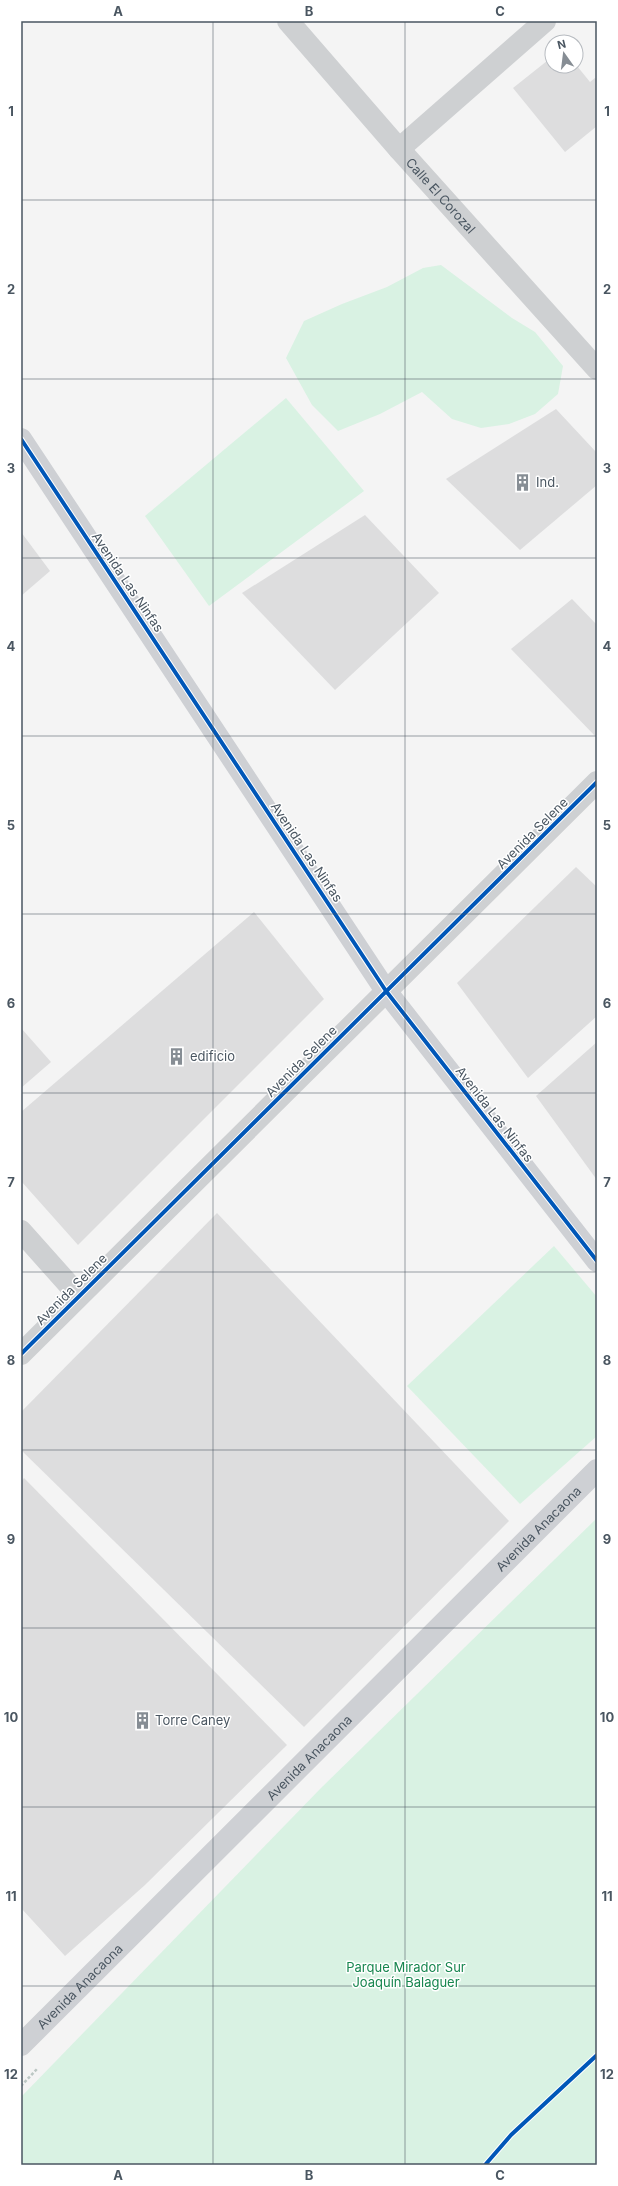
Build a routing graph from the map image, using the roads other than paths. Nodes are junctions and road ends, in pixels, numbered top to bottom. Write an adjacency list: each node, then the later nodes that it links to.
1 (288, 21): 3 (street, Calle El Corozal)
2 (545, 21): 3 (street)
3 (399, 149): 4 (street, Calle El Corozal)
4 (597, 369)
5 (21, 439): 7 (street, Avenida Las Ninfas)
6 (597, 782): 7 (street, Avenida Selene)
7 (386, 991): 9 (street, Avenida Las Ninfas); 10 (street, Avenida Selene)
8 (21, 1232): 10 (street)
9 (597, 1261)
10 (78, 1295): 11 (street, Avenida Selene)
11 (21, 1354)
12 (597, 1470): 13 (street, Avenida Anacaona)
13 (21, 2045)

